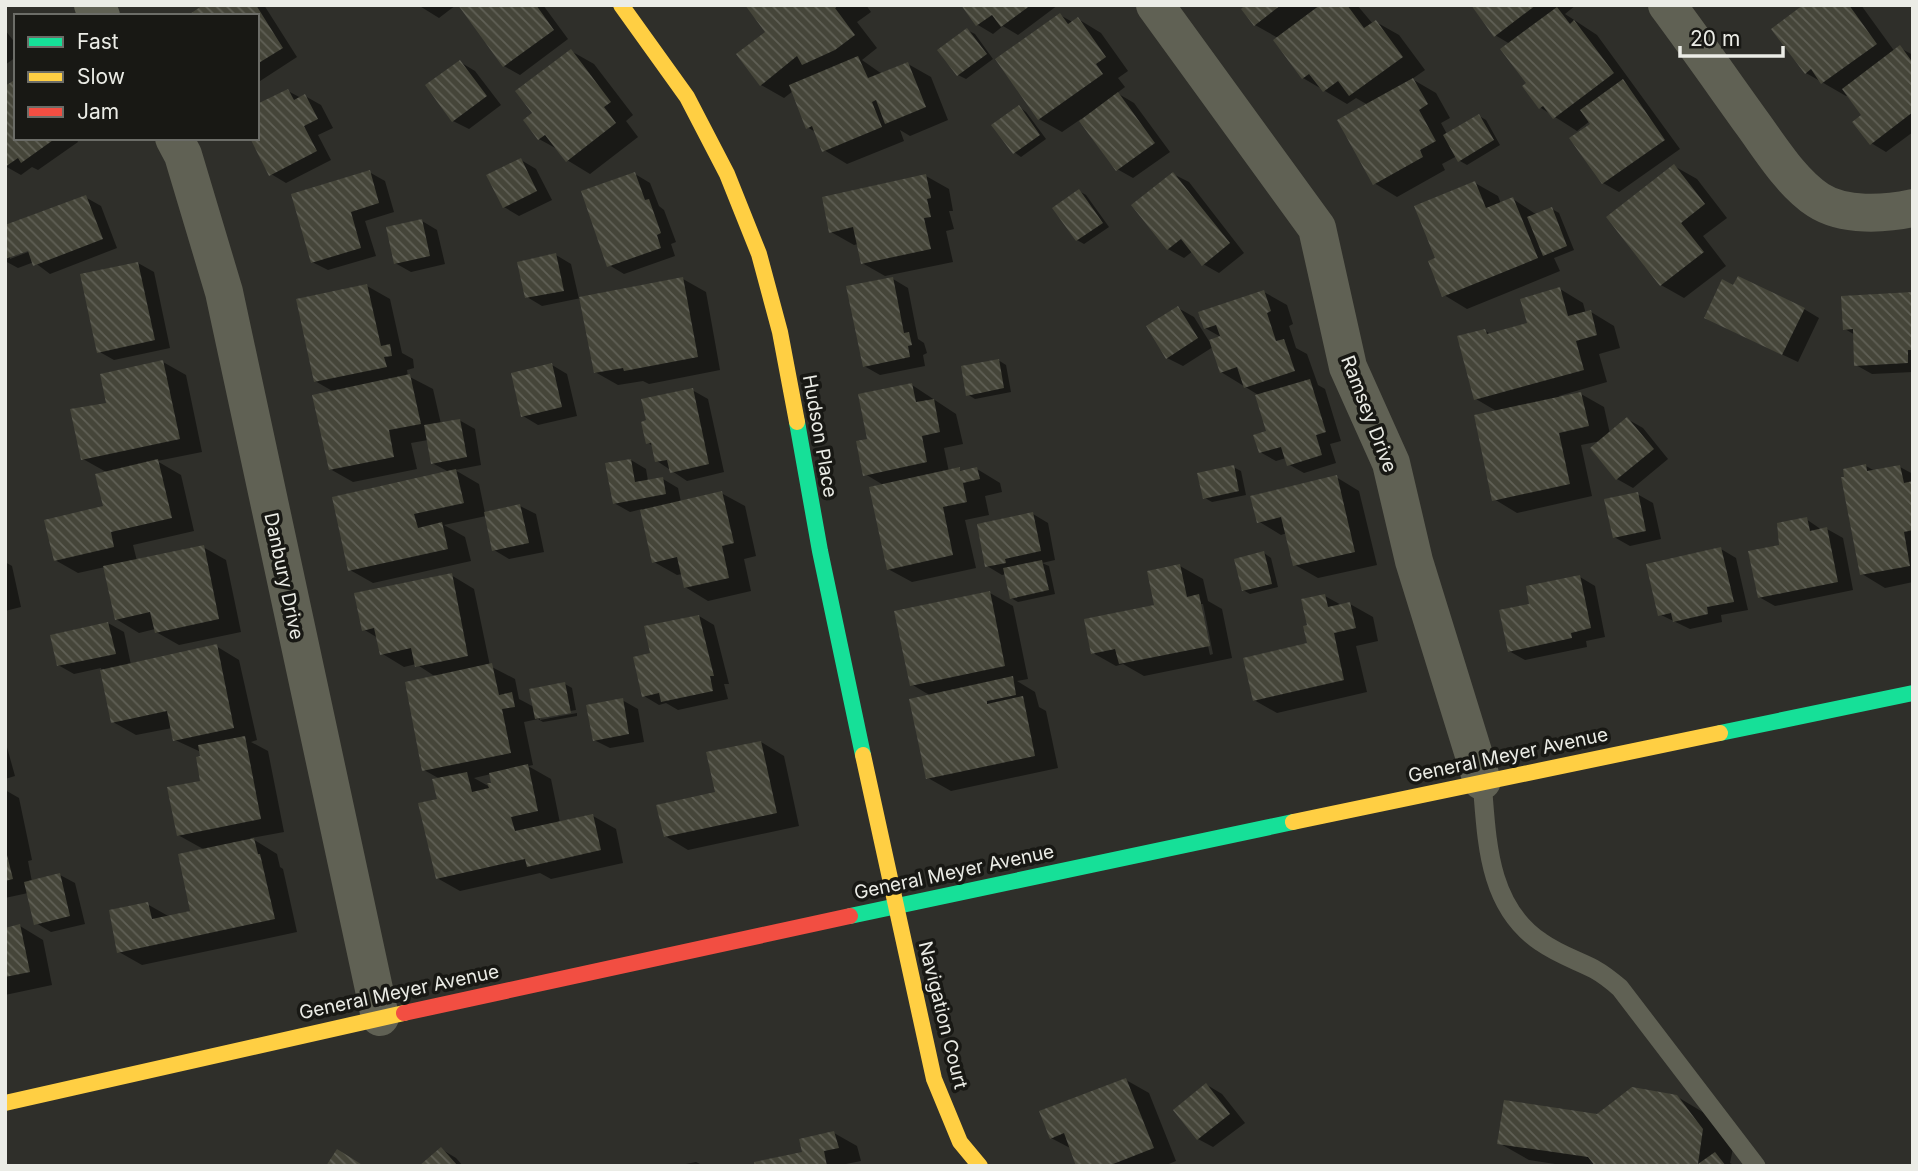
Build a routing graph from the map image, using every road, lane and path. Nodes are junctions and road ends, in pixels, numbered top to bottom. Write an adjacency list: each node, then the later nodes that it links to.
1 (621, 5): 8 (main road, Hudson Place)
2 (1155, 5): 7 (street, Ramsey Drive)
3 (1667, 5): 5 (street)
4 (175, 140): 9 (street, Danbury Drive)
5 (1913, 208)
6 (1913, 693): 7 (main road, General Meyer Avenue)
7 (1482, 781): 8 (main road, General Meyer Avenue); 12 (lane)
8 (895, 906): 9 (main road, General Meyer Avenue); 11 (main road, Navigation Court)
9 (380, 1017): 10 (main road, General Meyer Avenue)
10 (5, 1103)
11 (980, 1166)
12 (1756, 1166)

